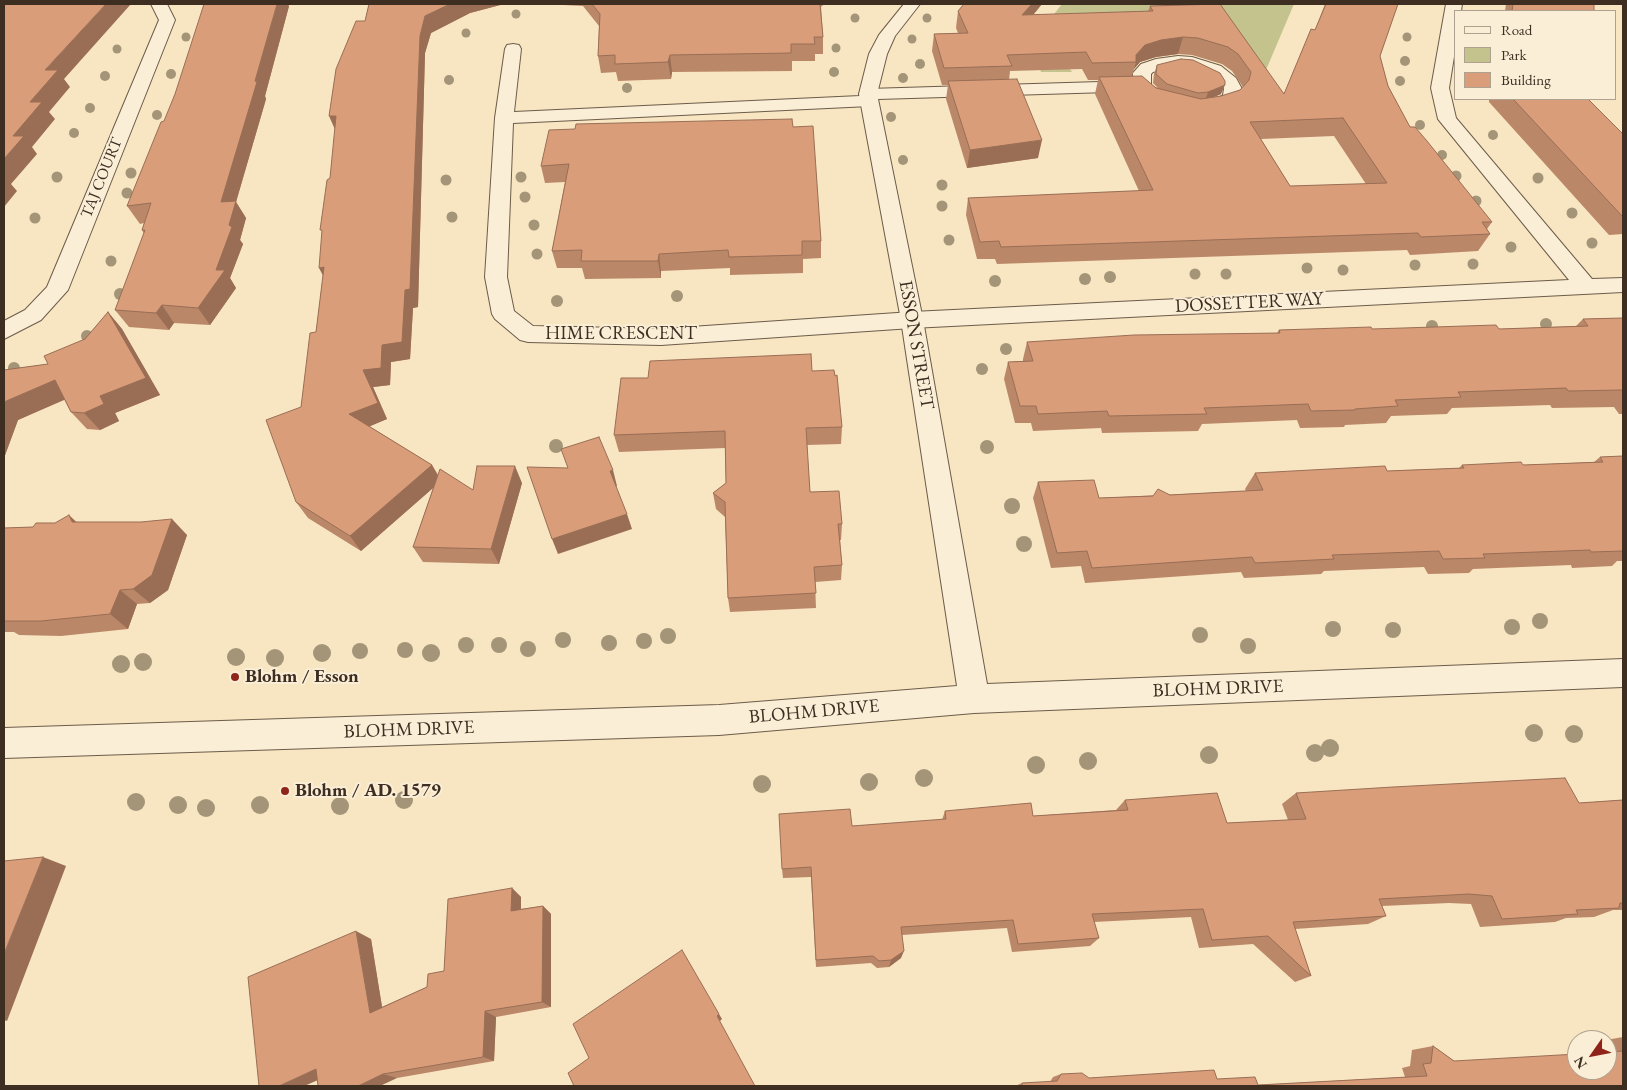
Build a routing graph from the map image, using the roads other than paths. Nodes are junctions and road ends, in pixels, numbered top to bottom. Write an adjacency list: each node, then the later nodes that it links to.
1 (159, 4): 13 (street, TAJ COURT)
2 (912, 4): 6 (street, ESSON STREET)
3 (1454, 4): 11 (street)
4 (513, 49): 9 (street, HIME CRESCENT)
5 (1142, 86): 6 (street); 7 (street); 8 (street)
6 (869, 97): 9 (street); 12 (street, ESSON STREET)
7 (1157, 99)
8 (1181, 107)
9 (504, 118): 12 (street, HIME CRESCENT)
10 (1623, 285): 11 (street, DOSSETTER WAY)
11 (1586, 286): 12 (street, DOSSETTER WAY)
12 (912, 320): 15 (street, ESSON STREET)
13 (4, 331)
14 (1623, 673): 15 (street, BLOHM DRIVE)
15 (974, 699): 16 (street, BLOHM DRIVE)
16 (4, 743)

